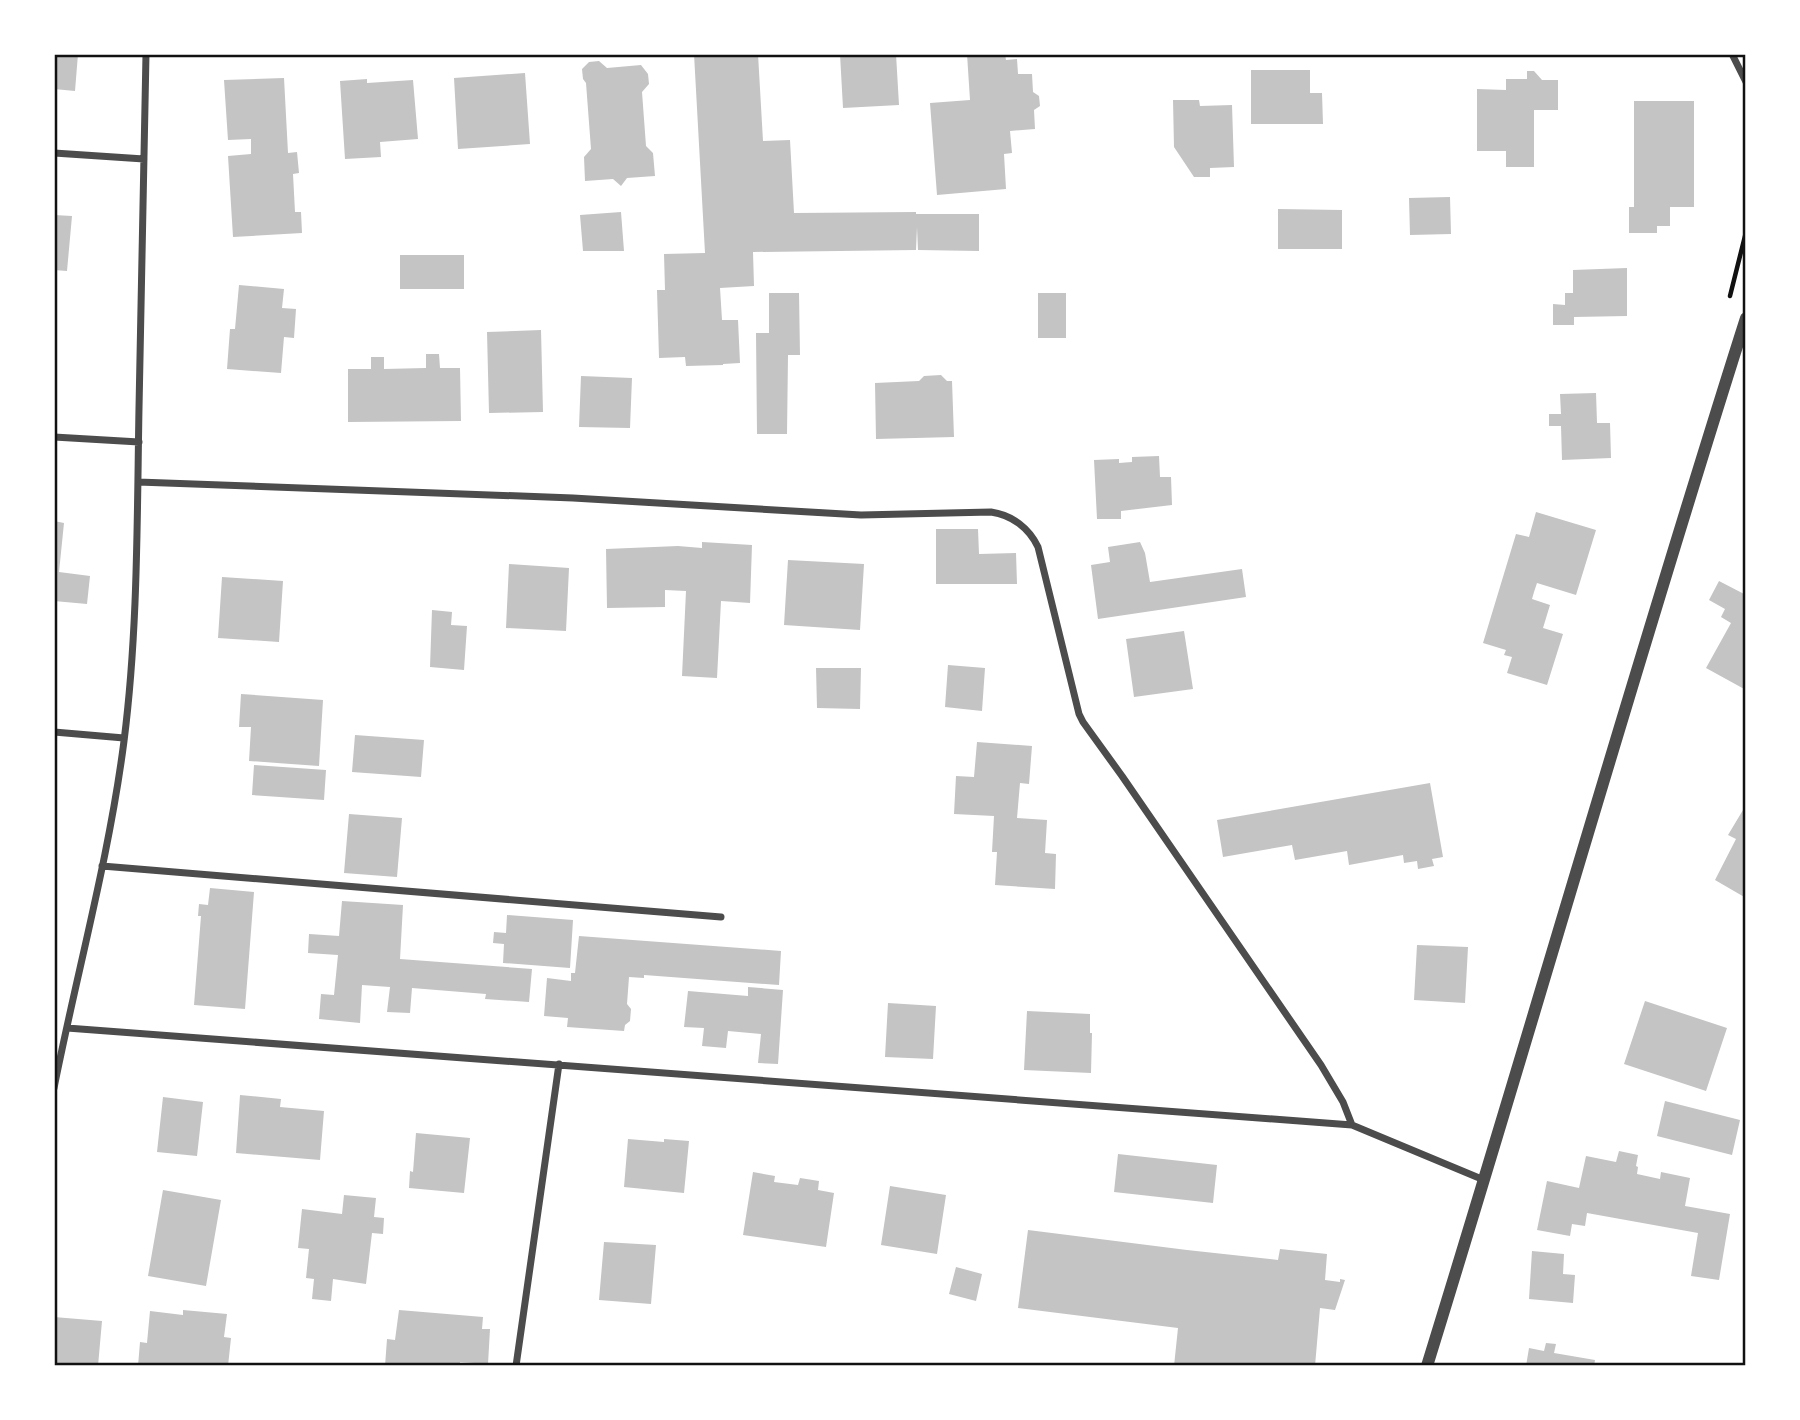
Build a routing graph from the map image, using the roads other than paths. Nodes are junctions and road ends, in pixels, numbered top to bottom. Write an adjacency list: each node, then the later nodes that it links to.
1 (146, 54): 5 (street)
2 (1732, 54): 3 (street)
3 (1746, 82)
4 (54, 153): 5 (street)
5 (144, 159): 9 (street)
6 (1746, 318): 7 (street)
7 (1744, 332): 20 (street)
8 (54, 437): 9 (street)
9 (139, 442): 10 (street)
10 (138, 482): 12 (street); 19 (street)
11 (54, 732): 12 (street)
12 (124, 738): 13 (street)
13 (102, 866): 14 (street); 15 (street)
14 (721, 917)
15 (67, 1028): 16 (street); 17 (street)
16 (57, 1058): 18 (street)
17 (559, 1064): 19 (street); 21 (street)
18 (54, 1088)
19 (1352, 1125): 20 (street)
20 (1484, 1180): 22 (street)
21 (516, 1366)
22 (1427, 1366)

